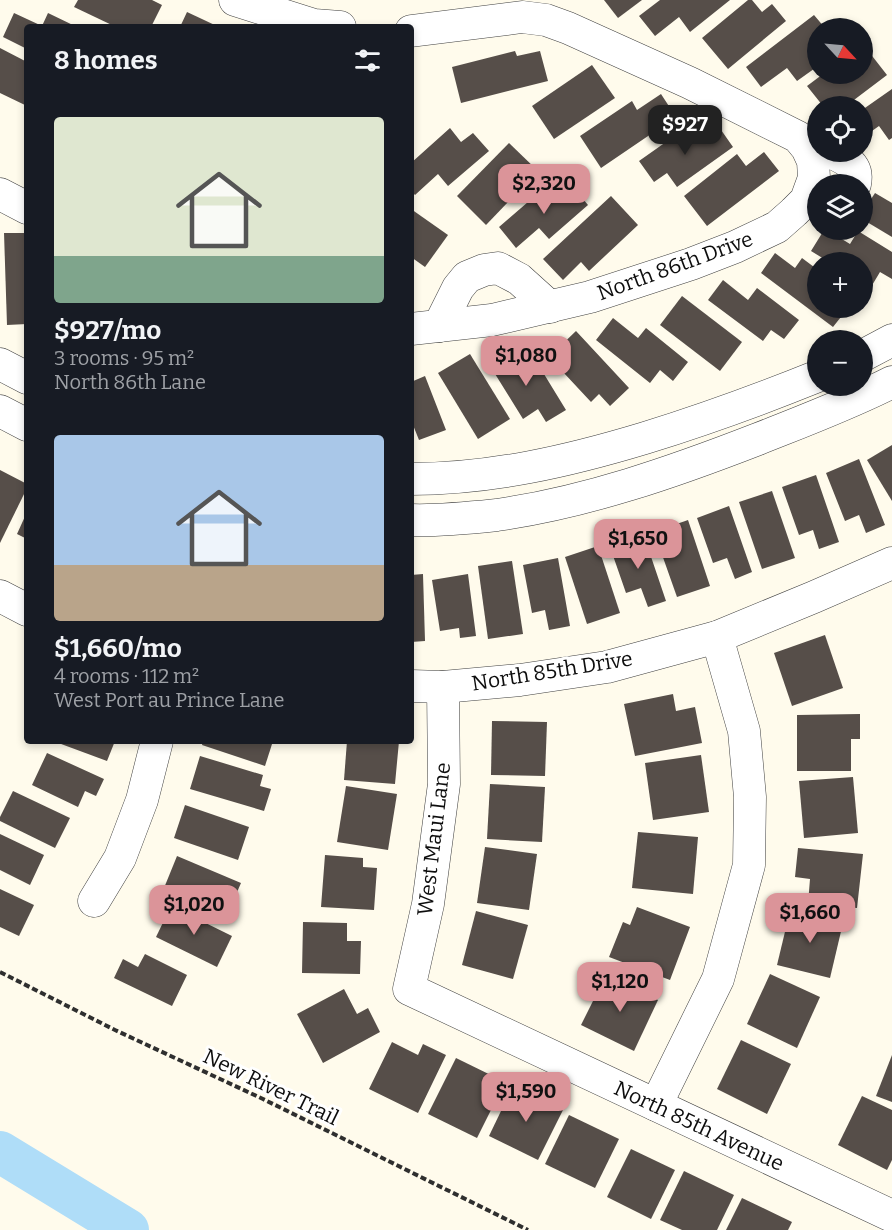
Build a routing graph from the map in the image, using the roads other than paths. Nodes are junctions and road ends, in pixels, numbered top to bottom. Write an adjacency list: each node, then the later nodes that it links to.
1 (236, 0): 2 (street)
2 (315, 24)
3 (414, 31): 4 (street)
4 (807, 141)
5 (848, 162): 6 (street)
6 (857, 174)
7 (0, 195): 9 (street)
8 (807, 200): 10 (street, North 86th Drive)
9 (24, 207)
10 (550, 307): 11 (street, North 86th Drive); 11 (street, North 86th Drive)
11 (425, 327)
12 (892, 340): 13 (street)
13 (873, 351)
14 (0, 364): 15 (street)
15 (24, 376)
16 (807, 380): 20 (street)
17 (892, 382): 21 (street)
18 (0, 411): 19 (street)
19 (24, 423)
20 (414, 479)
21 (414, 520)
22 (892, 563): 25 (street, North 85th Drive)
23 (0, 596): 24 (street)
24 (24, 608)
25 (717, 637): 27 (street, North 85th Drive); 31 (street)
26 (414, 686): 27 (street, North 85th Drive)
27 (443, 687): 30 (street, West Maui Lane)
28 (156, 744): 29 (street)
29 (94, 901)
30 (409, 989): 31 (street, North 85th Avenue)
31 (656, 1105): 32 (street, North 85th Avenue)
32 (892, 1216)

